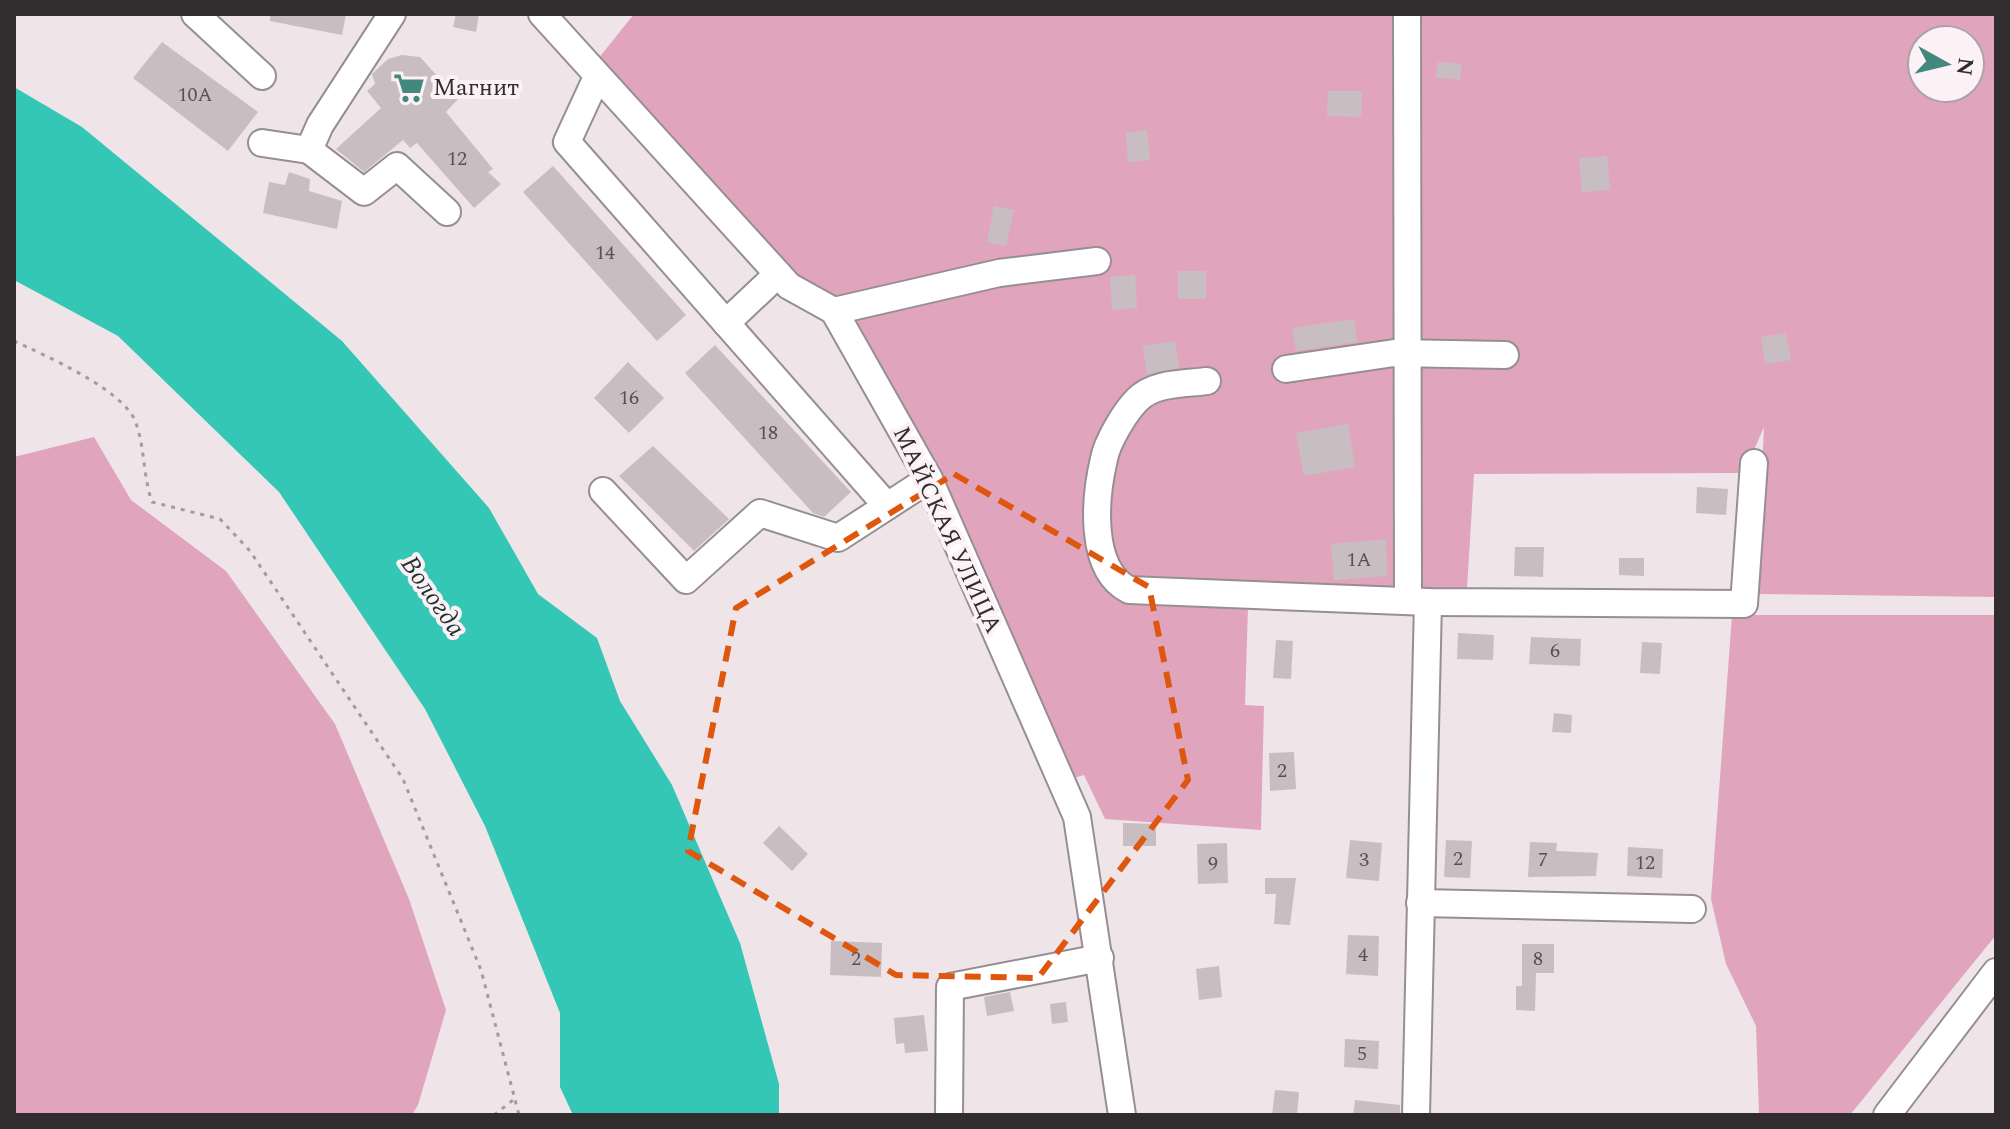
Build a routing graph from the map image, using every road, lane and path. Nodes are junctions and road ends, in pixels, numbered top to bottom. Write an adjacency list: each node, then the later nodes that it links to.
1 (195, 14): 5 (street)
2 (392, 14): 8 (street)
3 (542, 14): 6 (street)
4 (1407, 14): 15 (street)
5 (262, 76)
6 (597, 77): 11 (street); 13 (street)
7 (262, 143): 8 (street)
8 (309, 150): 9 (street)
9 (447, 212)
10 (1097, 261): 12 (street)
11 (778, 274): 12 (street); 13 (street)
12 (834, 311): 20 (street, МАЙСКАЯ УЛИЦА)
13 (726, 323): 22 (street)
14 (14, 341): 28 (path)
15 (1410, 354): 16 (street); 17 (street); 23 (street)
16 (1505, 355)
17 (1286, 369)
18 (1207, 381): 23 (street)
19 (1754, 463): 23 (street)
20 (929, 479): 22 (street); 26 (street, МАЙСКАЯ УЛИЦА)
21 (603, 491): 22 (street)
22 (887, 506)
23 (1418, 602): 24 (street)
24 (1420, 903): 25 (street); 33 (street)
25 (1692, 909)
26 (1100, 958): 31 (street); 32 (street, МАЙСКАЯ УЛИЦА)
27 (1996, 972): 34 (street)
28 (514, 1100): 29 (path); 30 (path)
29 (494, 1115)
30 (519, 1115)
31 (949, 1115)
32 (1122, 1115)
33 (1416, 1115)
34 (1887, 1115)

